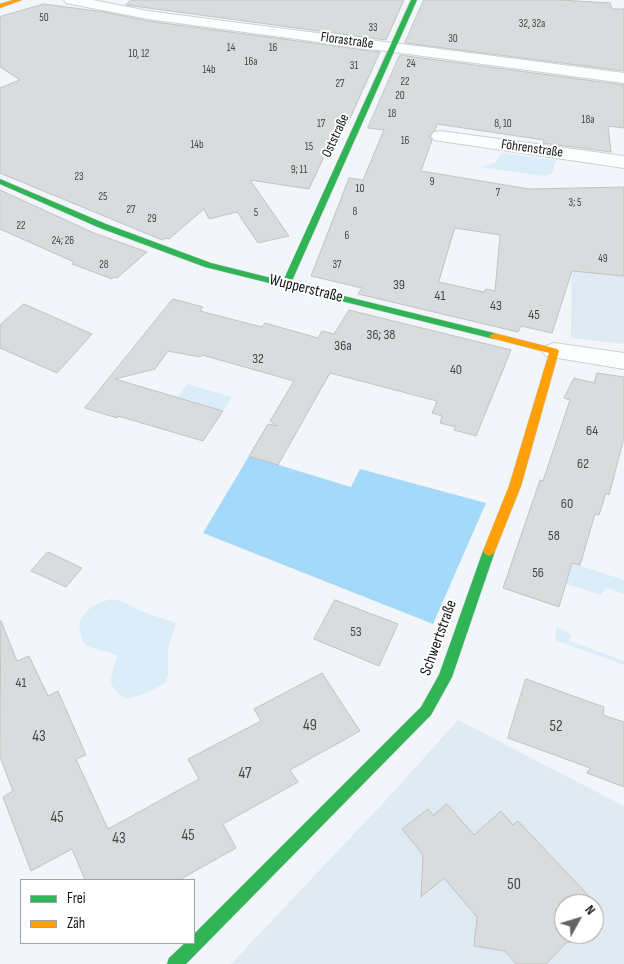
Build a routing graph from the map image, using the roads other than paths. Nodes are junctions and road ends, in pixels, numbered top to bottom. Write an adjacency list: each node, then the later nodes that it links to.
1 (20, 0): 4 (street)
2 (70, 0): 5 (street, Florastraße)
3 (414, 0): 5 (street, Oststraße)
4 (0, 6)
5 (393, 48): 6 (street, Florastraße); 10 (street, Oststraße)
6 (624, 78)
7 (440, 136): 8 (street, Föhrenstraße)
8 (624, 162)
9 (0, 181): 10 (street, Wupperstraße)
10 (286, 284): 11 (street, Wupperstraße)
11 (554, 351): 12 (street, Wupperstraße); 14 (street, Schwertstraße)
12 (624, 361)
13 (195, 944): 15 (street, Schwertstraße)
14 (195, 944)
15 (175, 964)

